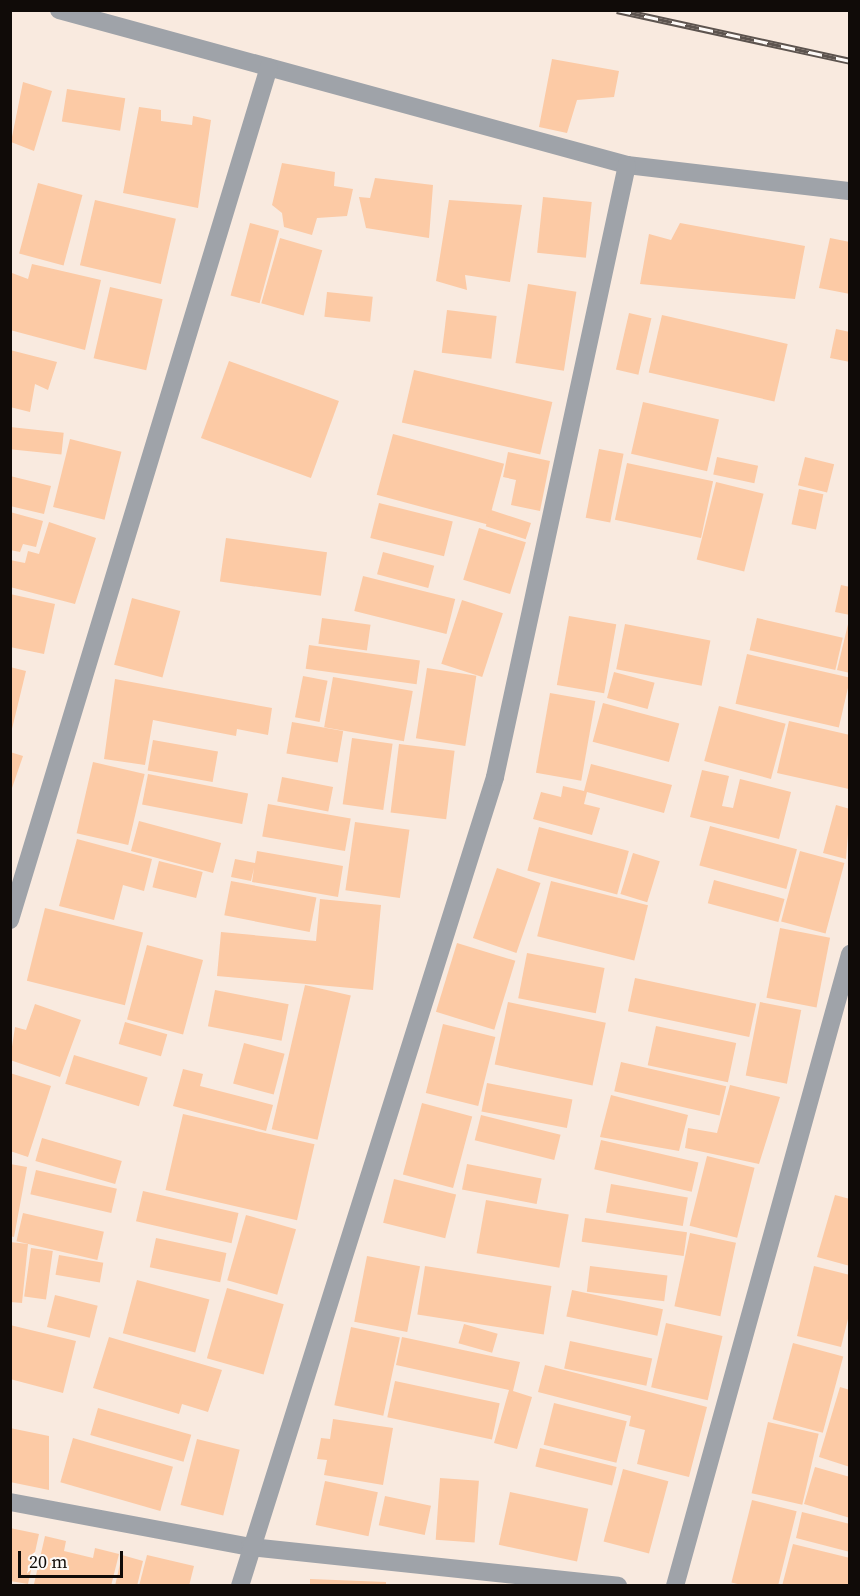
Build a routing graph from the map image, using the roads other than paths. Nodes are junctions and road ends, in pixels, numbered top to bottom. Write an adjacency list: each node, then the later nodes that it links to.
1 (58, 10): 2 (street)
2 (269, 68): 3 (street); 5 (street)
3 (627, 165): 4 (street); 8 (street)
4 (849, 191)
5 (10, 920)
6 (849, 954): 11 (street)
7 (10, 1503): 8 (street)
8 (250, 1547): 9 (street); 10 (street)
9 (240, 1586)
10 (618, 1586)
11 (675, 1586)

